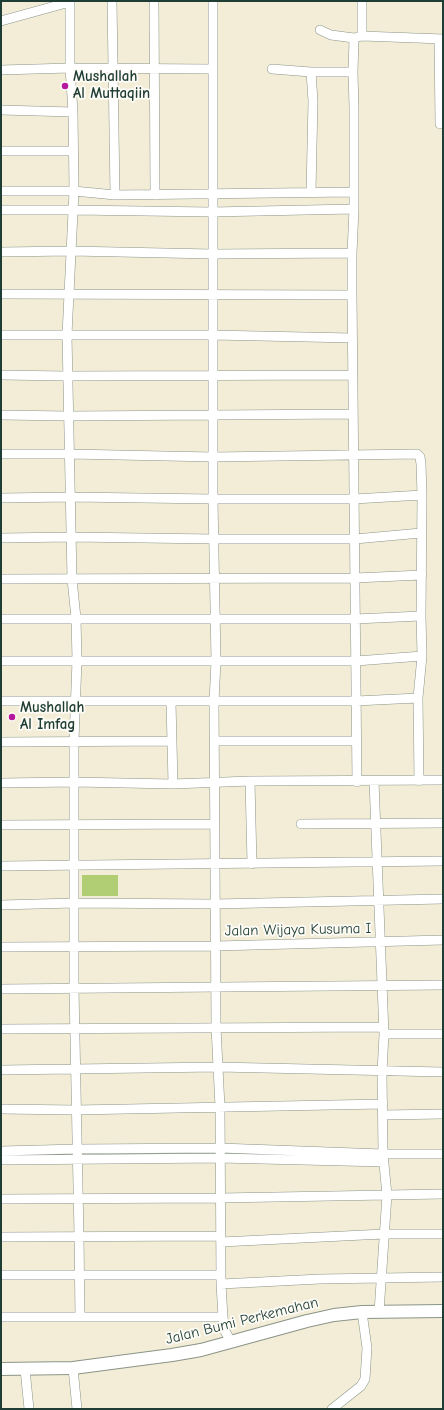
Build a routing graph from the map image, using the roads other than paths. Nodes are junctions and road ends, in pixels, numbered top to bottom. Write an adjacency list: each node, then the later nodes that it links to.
1 (112, 1): 12 (street)
2 (154, 1): 11 (street)
3 (213, 1): 13 (street)
4 (362, 1): 8 (street)
5 (70, 2): 6 (street); 10 (street)
6 (1, 21)
7 (320, 30): 8 (street)
8 (358, 37): 9 (street); 17 (street)
9 (441, 39): 20 (street)
10 (70, 68): 12 (street); 15 (street); 19 (street)
11 (154, 68): 12 (street); 13 (street); 29 (street)
12 (112, 69): 28 (street)
13 (213, 69): 27 (street)
14 (272, 69): 16 (street)
15 (1, 70)
16 (311, 72): 17 (street); 25 (street)
17 (353, 72): 26 (street)
18 (1, 110): 19 (street)
19 (73, 112): 22 (street)
20 (440, 124)
21 (1, 151): 22 (street)
22 (73, 151): 24 (street)
23 (1, 191): 24 (street)
24 (74, 191): 28 (street); 32 (street)
25 (311, 192): 26 (street); 27 (street)
26 (353, 192): 30 (street)
27 (212, 193): 29 (street); 33 (street)
28 (114, 195): 29 (street)
29 (155, 195)
30 (354, 209): 33 (street); 36 (street)
31 (1, 210): 32 (street)
32 (74, 210): 33 (street); 34 (street)
33 (212, 212): 37 (street)
34 (71, 251): 35 (street); 37 (street); 38 (street)
35 (1, 252)
36 (352, 253): 37 (street); 41 (street)
37 (212, 254): 40 (street)
38 (69, 293): 39 (street); 40 (street); 43 (street)
39 (1, 294)
40 (213, 295): 41 (street); 44 (street)
41 (352, 295): 45 (street)
42 (1, 335): 43 (street)
43 (67, 335): 44 (street); 49 (street)
44 (213, 335): 45 (street); 47 (street)
45 (352, 338): 48 (street)
46 (1, 375): 49 (street)
47 (213, 375): 48 (street); 49 (street); 52 (street)
48 (352, 375): 50 (street)
49 (67, 376): 53 (street)
50 (353, 414): 52 (street); 56 (street)
51 (1, 415): 53 (street)
52 (213, 415): 53 (street); 57 (street)
53 (69, 416): 55 (street)
54 (1, 454): 55 (street)
55 (70, 454): 57 (street); 59 (street)
56 (354, 454): 57 (street); 58 (street); 62 (street)
57 (213, 457): 61 (street)
58 (422, 495): 62 (street); 63 (street)
59 (71, 497): 60 (street); 61 (street); 64 (street)
60 (1, 498)
61 (213, 499): 62 (street); 66 (street)
62 (354, 499): 67 (street)
63 (421, 534): 67 (street); 68 (street)
64 (72, 537): 65 (street); 66 (street); 71 (street)
65 (1, 538)
66 (214, 539): 67 (street); 72 (street)
67 (355, 539): 69 (street)
68 (422, 575): 69 (street); 73 (street)
69 (355, 578): 72 (street); 77 (street)
70 (1, 579): 71 (street)
71 (72, 579): 72 (street); 74 (street)
72 (214, 579): 76 (street)
73 (421, 616): 77 (street); 78 (street)
74 (76, 618): 75 (street); 76 (street); 79 (street)
75 (1, 619)
76 (215, 619): 77 (street); 82 (street)
77 (356, 619): 81 (street)
78 (422, 656): 81 (street); 83 (street)
79 (77, 660): 80 (street); 82 (street); 86 (street)
80 (1, 661)
81 (356, 661): 82 (street); 85 (street)
82 (216, 662): 88 (street)
83 (418, 698): 85 (street); 96 (street)
84 (1, 701): 86 (street)
85 (356, 701): 88 (street); 91 (street)
86 (76, 702): 87 (street); 89 (street)
87 (171, 702): 88 (street); 93 (street)
88 (214, 702): 90 (street)
89 (74, 741): 92 (street); 93 (street); 97 (street)
90 (215, 741): 91 (street); 101 (street)
91 (357, 741): 99 (street)
92 (1, 742)
93 (172, 742): 102 (street)
94 (443, 780): 96 (street)
95 (374, 781): 96 (street); 99 (street); 103 (street)
96 (419, 781)
97 (75, 782): 100 (street); 102 (street); 108 (street)
98 (250, 782): 99 (street); 101 (street); 112 (street)
99 (357, 782)
100 (1, 783)
101 (215, 783): 102 (street); 105 (street)
102 (173, 784)
103 (376, 823): 104 (street); 106 (street); 109 (street)
104 (443, 823)
105 (215, 824): 108 (street); 111 (street)
106 (301, 824)
107 (1, 825): 108 (street)
108 (74, 825): 114 (street)
109 (378, 861): 110 (street); 112 (street); 116 (street)
110 (443, 861)
111 (214, 864): 112 (street); 114 (street); 118 (street)
112 (252, 864)
113 (1, 866): 114 (street)
114 (74, 866): 117 (street)
115 (443, 899): 116 (street)
116 (379, 901): 118 (street); 121 (street)
117 (74, 903): 118 (street); 119 (street); 122 (street)
118 (215, 904): 123 (street)
119 (1, 905)
120 (443, 940): 121 (street, Jalan Wijaya Kusuma I)
121 (381, 942): 123 (street, Jalan Wijaya Kusuma I); 125 (street)
122 (74, 946): 123 (street, Jalan Wijaya Kusuma I); 124 (street, Jalan Wijaya Kusuma I); 129 (street)
123 (216, 946): 127 (street)
124 (1, 947)
125 (382, 984): 126 (street); 127 (street); 133 (street)
126 (443, 985)
127 (216, 987): 129 (street); 130 (street)
128 (1, 989): 129 (street)
129 (74, 989): 132 (street)
130 (216, 1027): 132 (street); 133 (street); 135 (street)
131 (1, 1029): 132 (street)
132 (74, 1029): 136 (street)
133 (384, 1030): 134 (street); 138 (street)
134 (443, 1034)
135 (218, 1067): 136 (street); 138 (street); 141 (street)
136 (75, 1069): 137 (street); 143 (street)
137 (1, 1070)
138 (382, 1072): 139 (street); 140 (street)
139 (443, 1072)
140 (383, 1104): 141 (street); 145 (street)
141 (220, 1107): 143 (street); 146 (street)
142 (1, 1109): 143 (street)
143 (76, 1110): 147 (street)
144 (443, 1114): 145 (street)
145 (383, 1115): 151 (street)
146 (220, 1148): 147 (street); 150 (street); 151 (street)
147 (78, 1149): 148 (street); 152 (street)
148 (1, 1151)
149 (443, 1154): 151 (street)
150 (220, 1158): 151 (street); 152 (street); 156 (street)
151 (384, 1158): 155 (street)
152 (78, 1159): 153 (street); 158 (street)
153 (1, 1160)
154 (443, 1194): 155 (street)
155 (387, 1195): 156 (street); 159 (street)
156 (220, 1198): 158 (street); 163 (street)
157 (1, 1199): 158 (street)
158 (78, 1199): 161 (street)
159 (384, 1234): 160 (street); 163 (street); 167 (street)
160 (443, 1234)
161 (79, 1236): 162 (street); 163 (street); 165 (street)
162 (1, 1237)
163 (221, 1239): 168 (street)
164 (1, 1275): 165 (street)
165 (79, 1275): 168 (street); 173 (street)
166 (443, 1277): 167 (street)
167 (382, 1278): 168 (street); 171 (street)
168 (221, 1279): 174 (street)
169 (443, 1311): 171 (street, Jalan Bumi Perkemahan)
170 (362, 1312): 171 (street, Jalan Bumi Perkemahan); 175 (street, Jalan Bumi Perkemahan); 181 (street)
171 (379, 1312)
172 (1, 1317): 173 (street)
173 (80, 1317): 174 (street)
174 (222, 1317): 175 (street)
175 (231, 1342): 176 (street, Jalan Bumi Perkemahan)
176 (73, 1368): 178 (street, Jalan Bumi Perkemahan); 180 (street)
177 (1, 1369): 178 (street, Jalan Bumi Perkemahan)
178 (25, 1369): 179 (street)
179 (29, 1409)
180 (77, 1409)
181 (332, 1409)

